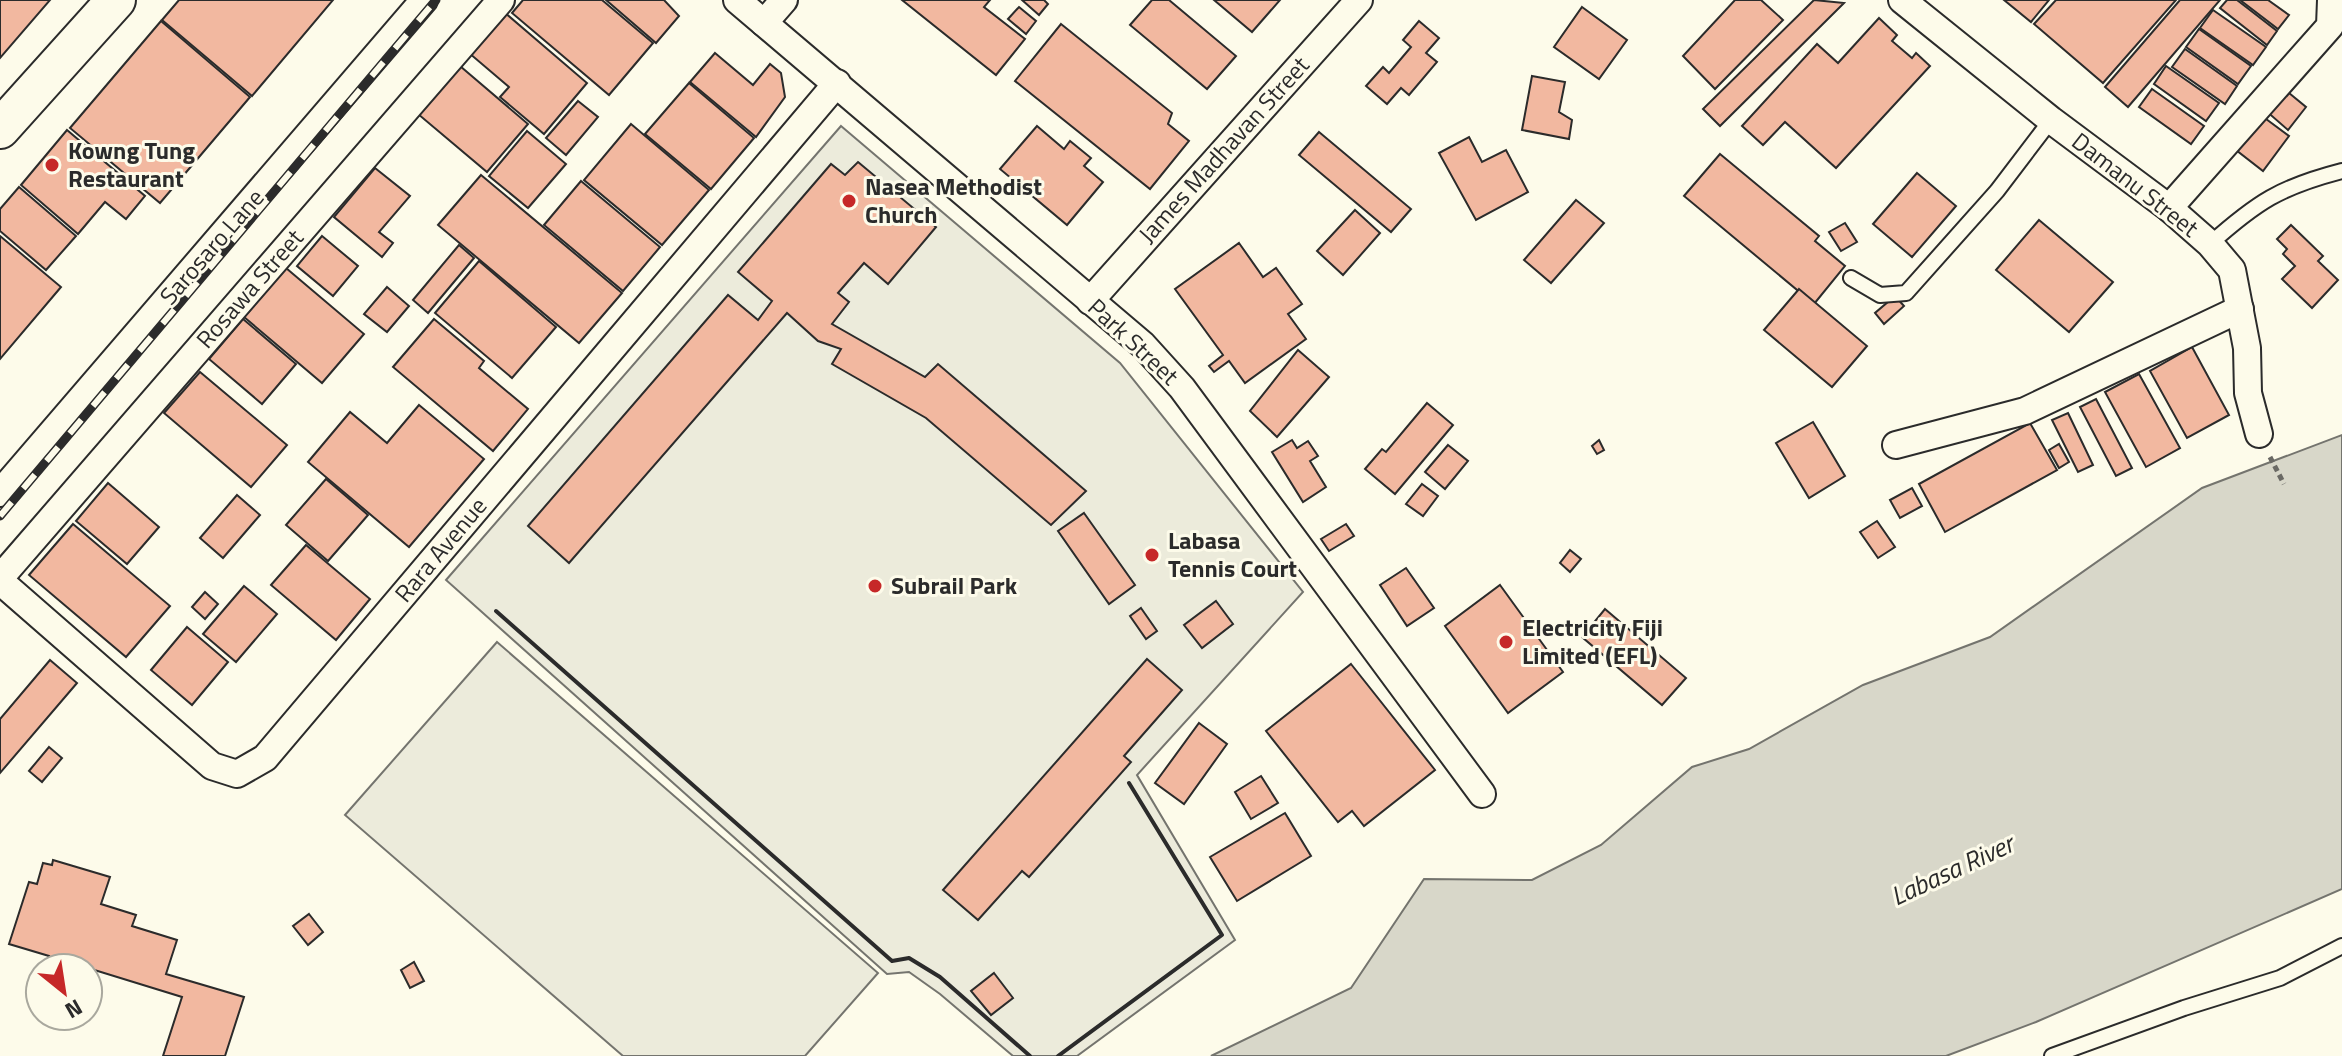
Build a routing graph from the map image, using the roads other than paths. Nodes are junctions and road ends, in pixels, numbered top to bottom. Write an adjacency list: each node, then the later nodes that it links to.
1 (116, 0): 12 (main road)
2 (424, 0): 21 (street, Sarosaro Lane)
3 (501, 0): 22 (street, Rosawa Street)
4 (737, 0): 9 (street, Park Street)
5 (784, 0): 9 (street)
6 (1359, 0): 17 (street, James Madhavan Street)
7 (1902, 0): 11 (street, Damanu Street)
8 (2331, 0): 14 (street)
9 (764, 23): 10 (street, Park Street)
10 (837, 83): 17 (street, Park Street); 22 (street, Rara Avenue)
11 (2051, 120): 14 (street, Damanu Street); 16 (lane)
12 (0, 129)
13 (2342, 171): 15 (lane)
14 (2169, 208): 15 (street, Damanu Street)
15 (2210, 244): 18 (street, Damanu Street)
16 (1851, 278)
17 (1090, 301): 23 (street, Park Street)
18 (2240, 309): 19 (street, Damanu Street); 20 (street)
19 (2259, 434)
20 (1896, 445)
21 (0, 493)
22 (0, 579)
23 (1482, 794)
24 (2342, 946): 25 (lane)
25 (2052, 1056)

